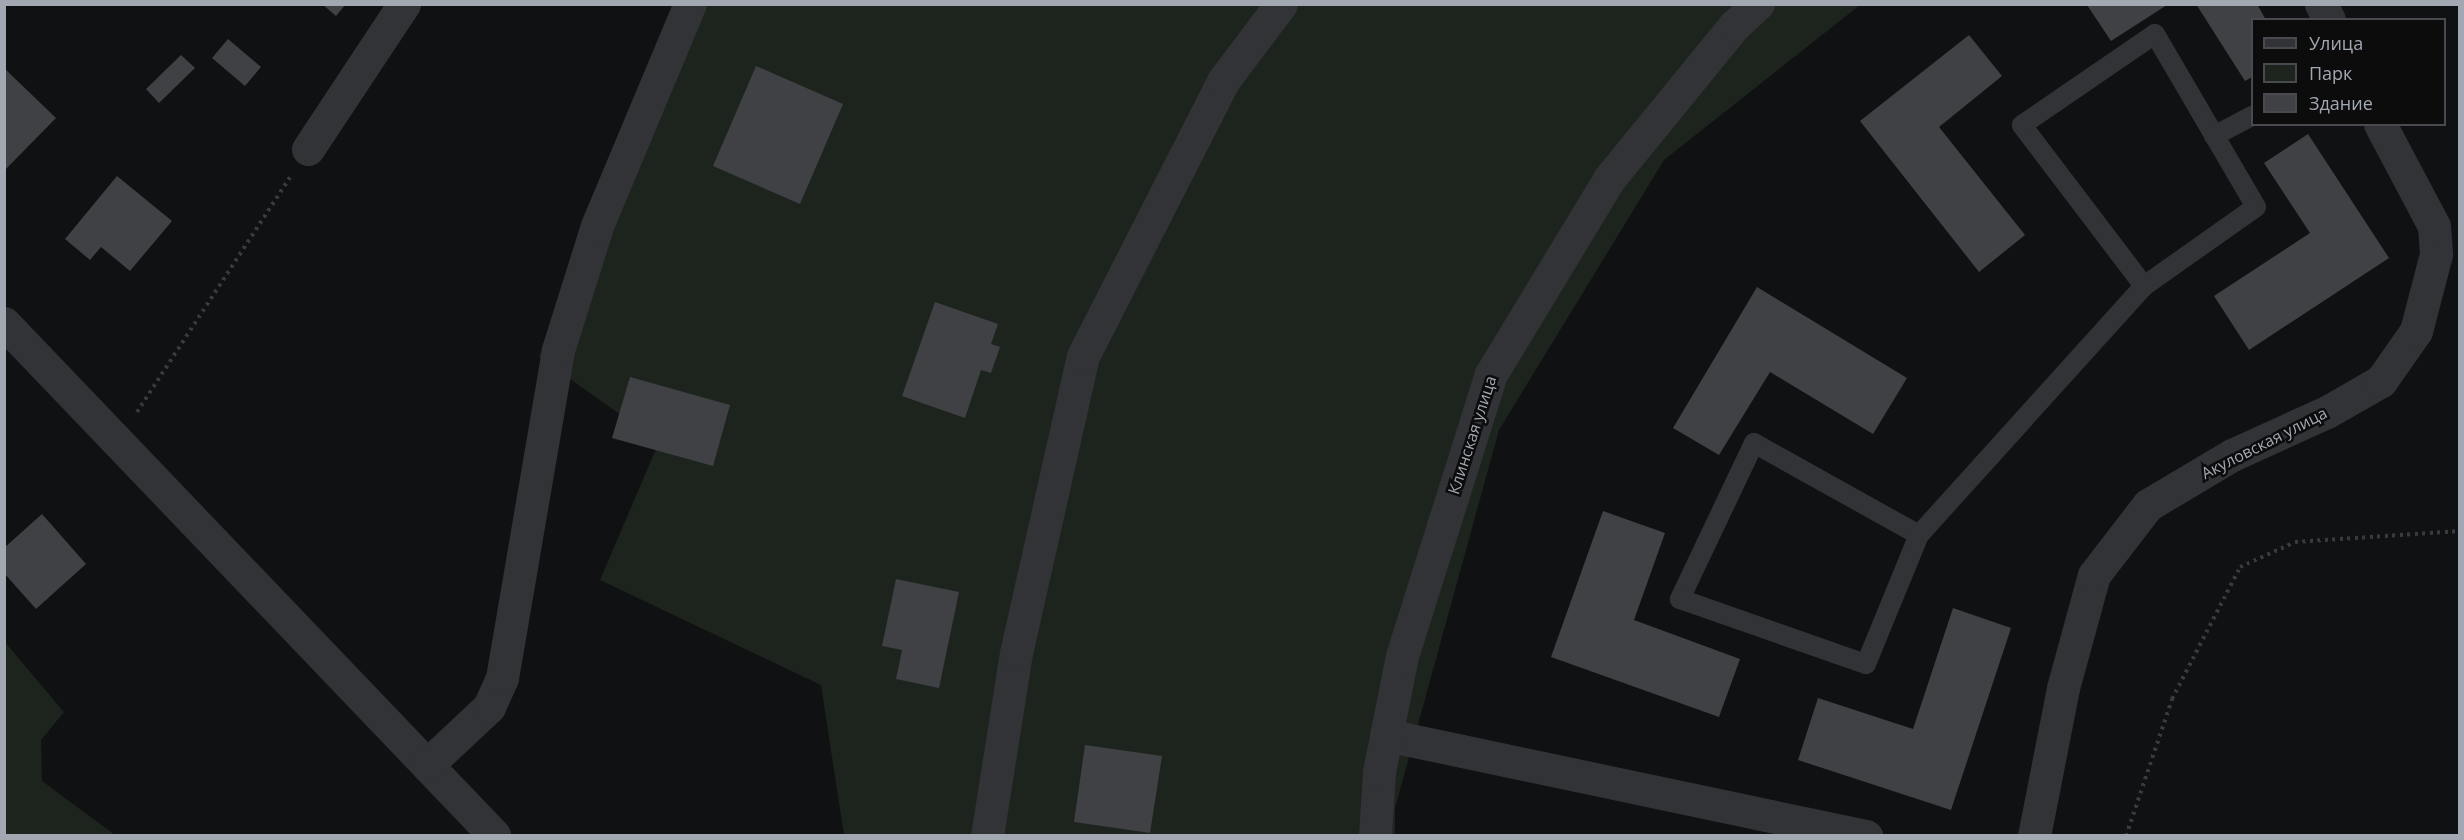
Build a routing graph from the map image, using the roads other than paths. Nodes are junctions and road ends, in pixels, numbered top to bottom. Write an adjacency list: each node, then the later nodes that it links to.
1 (404, 4): 10 (street)
2 (690, 4): 15 (street)
3 (1281, 4): 17 (street)
4 (1758, 4): 14 (street, Клинская улица)
5 (2321, 4): 6 (street)
6 (2328, 18)
7 (2251, 117): 9 (lane)
8 (2381, 126): 20 (street, Акуловская улица)
9 (2214, 136): 11 (lane); 11 (lane)
10 (308, 149)
11 (2144, 286): 13 (lane)
12 (4, 323): 15 (street)
13 (1919, 535): 13 (lane)
14 (1386, 735): 18 (street, Клинская улица); 19 (street)
15 (426, 765): 16 (street)
16 (494, 835)
17 (987, 836)
18 (1375, 836)
19 (1866, 836)
20 (2034, 836)

